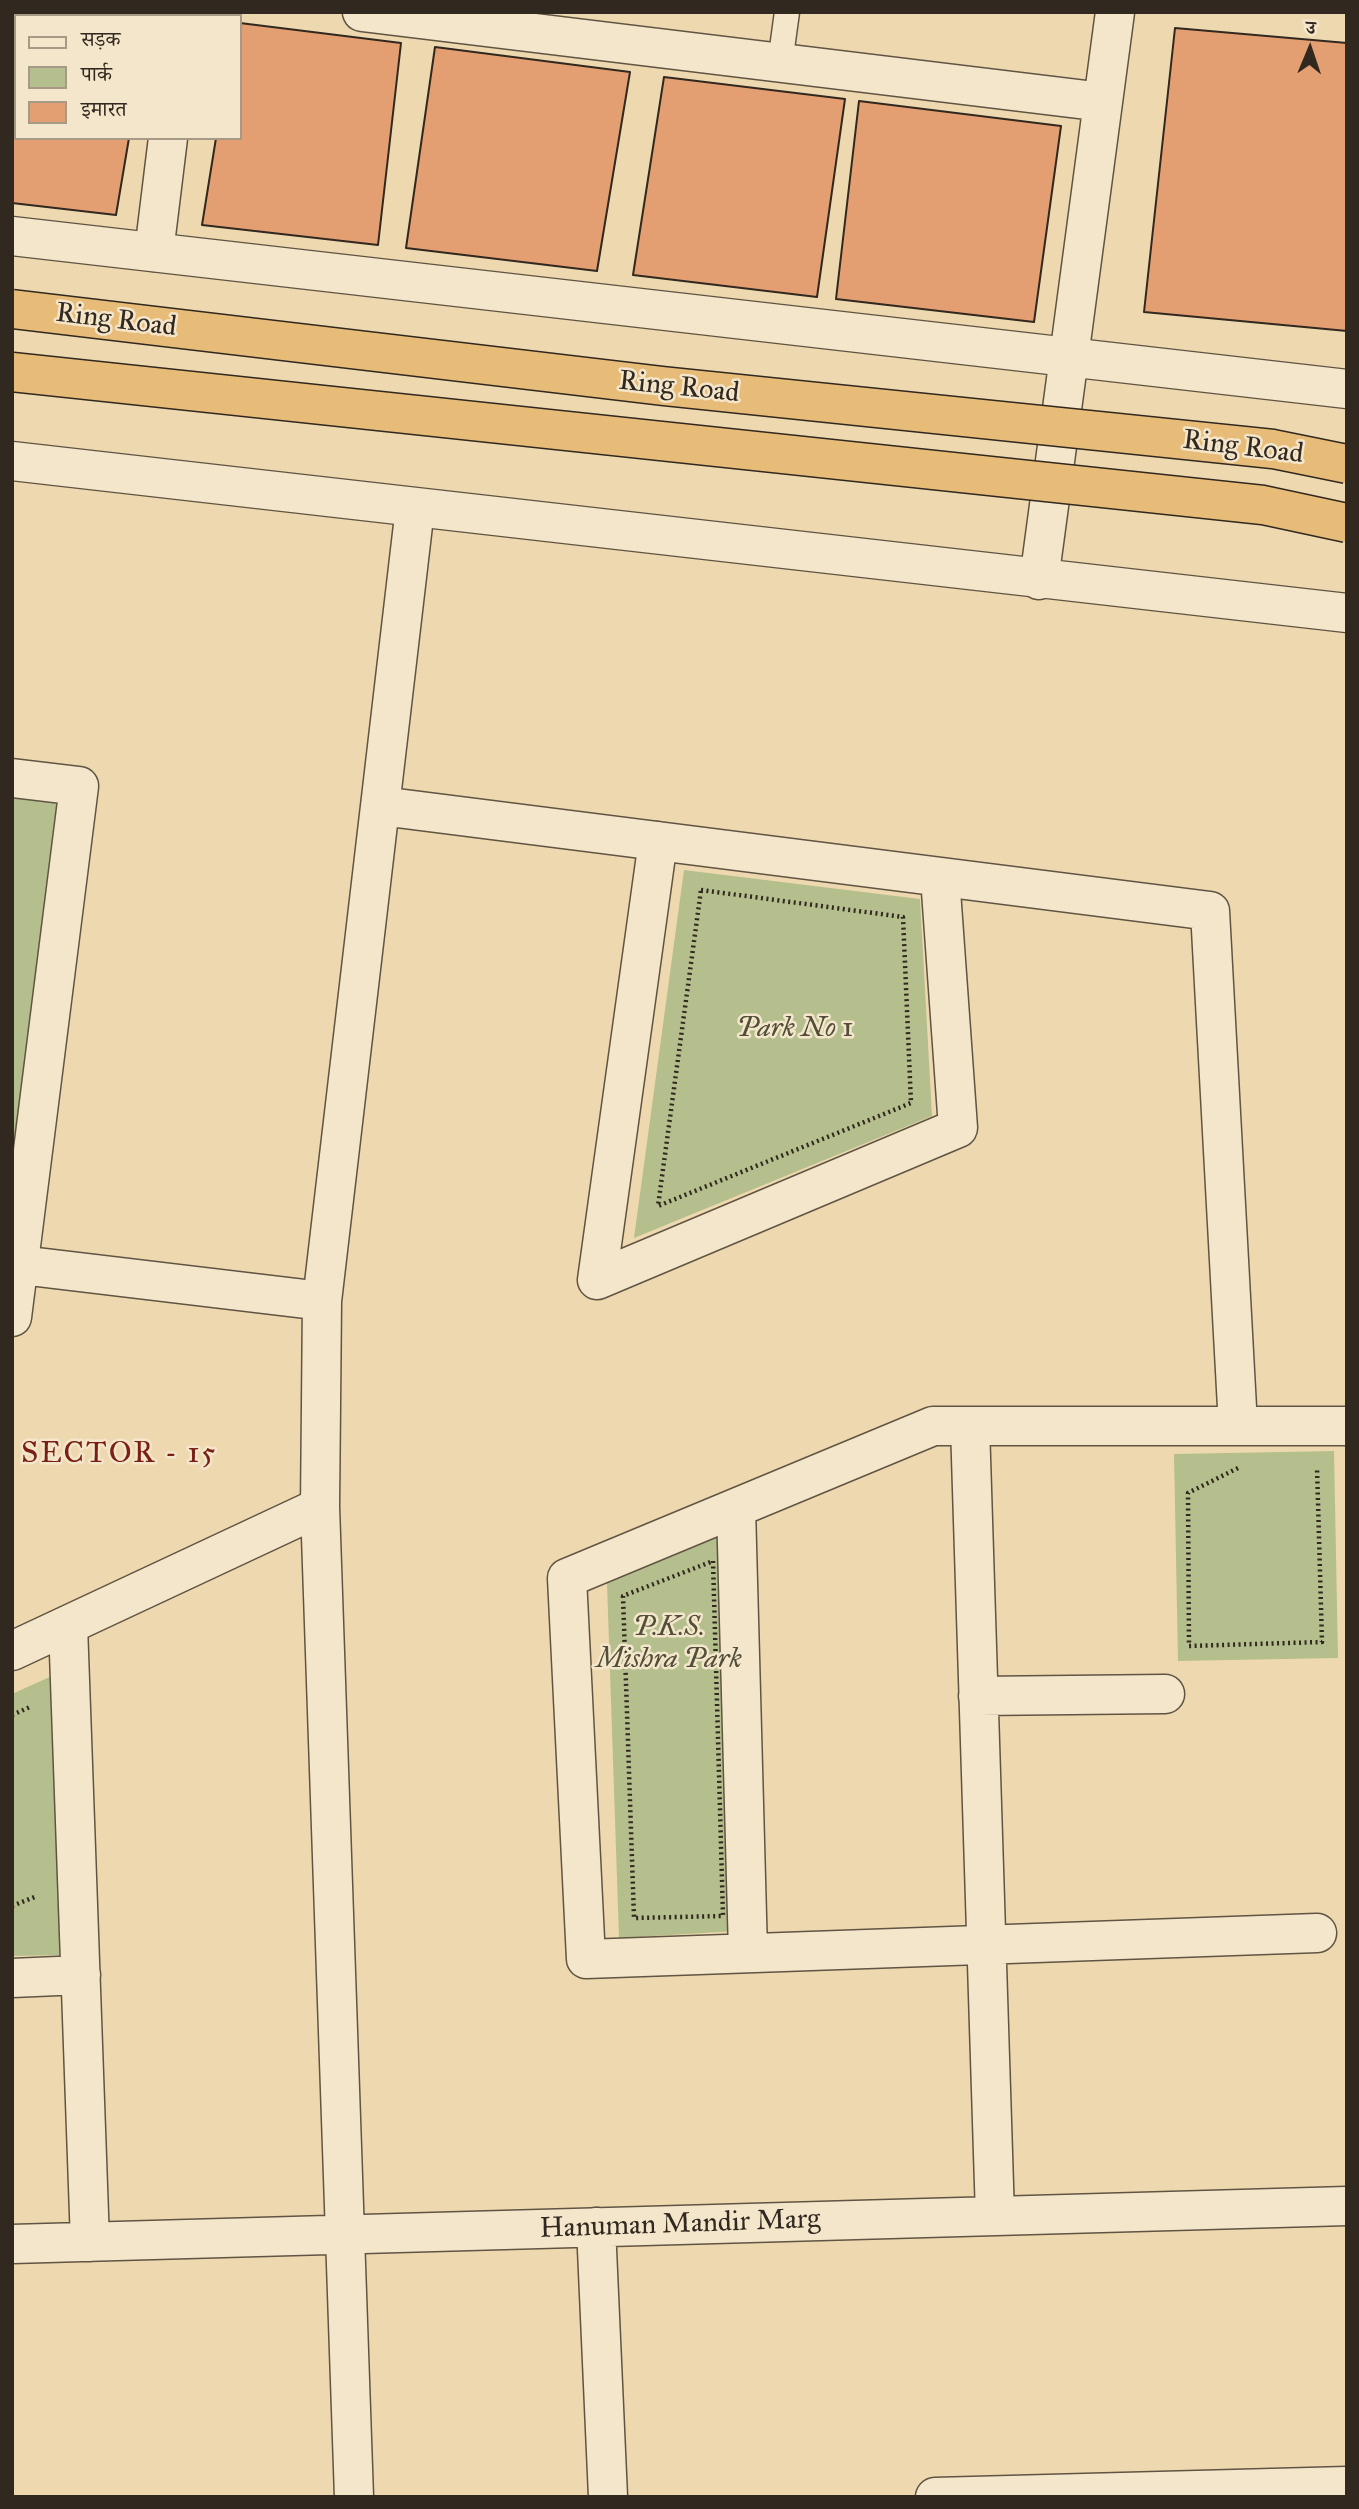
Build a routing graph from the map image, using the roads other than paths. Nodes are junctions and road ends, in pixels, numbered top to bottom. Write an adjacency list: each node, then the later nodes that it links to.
1 (362, 12): 4 (street)
2 (786, 12): 5 (lane)
3 (1115, 12): 6 (street)
4 (519, 22): 5 (street)
5 (780, 63): 6 (street)
6 (1103, 102): 11 (street)
7 (168, 140): 9 (street)
8 (12, 236): 9 (street)
9 (154, 252): 11 (street)
10 (12, 309): 15 (highway, Ring Road, bridge)
11 (1069, 357): 13 (street); 18 (street)
12 (12, 372): 17 (highway, Ring Road, bridge)
13 (1347, 389)
14 (12, 461): 16 (street)
15 (1347, 464)
16 (415, 508): 18 (street); 21 (street)
17 (1347, 523)
18 (1039, 580): 19 (street)
19 (1347, 613)
20 (12, 778): 24 (street)
21 (381, 806): 22 (street); 25 (street)
22 (658, 841): 23 (street); 23 (street)
23 (940, 877): 28 (street)
24 (17, 1265): 25 (street); 26 (street)
25 (322, 1301): 30 (street)
26 (12, 1317)
27 (970, 1426): 28 (street); 31 (street); 35 (street)
28 (1238, 1426): 29 (street)
29 (1347, 1426)
30 (320, 1507): 32 (street); 44 (street)
31 (736, 1508): 38 (street); 38 (street)
32 (68, 1625): 33 (street); 39 (street)
33 (12, 1651)
34 (1165, 1694): 35 (street)
35 (978, 1696): 37 (street)
36 (1317, 1933): 37 (street)
37 (986, 1945): 38 (street); 42 (street)
38 (748, 1953)
39 (81, 1975): 40 (street); 45 (street)
40 (12, 1978)
41 (1347, 2206): 42 (street, Hanuman Mandir Marg)
42 (995, 2216): 43 (street, Hanuman Mandir Marg)
43 (596, 2227): 44 (street, Hanuman Mandir Marg); 50 (street)
44 (345, 2234): 45 (street, Hanuman Mandir Marg); 49 (street)
45 (90, 2242): 46 (street, Hanuman Mandir Marg)
46 (12, 2244)
47 (1347, 2486): 48 (street)
48 (1172, 2493): 51 (street)
49 (354, 2497)
50 (608, 2497)
51 (935, 2497)

